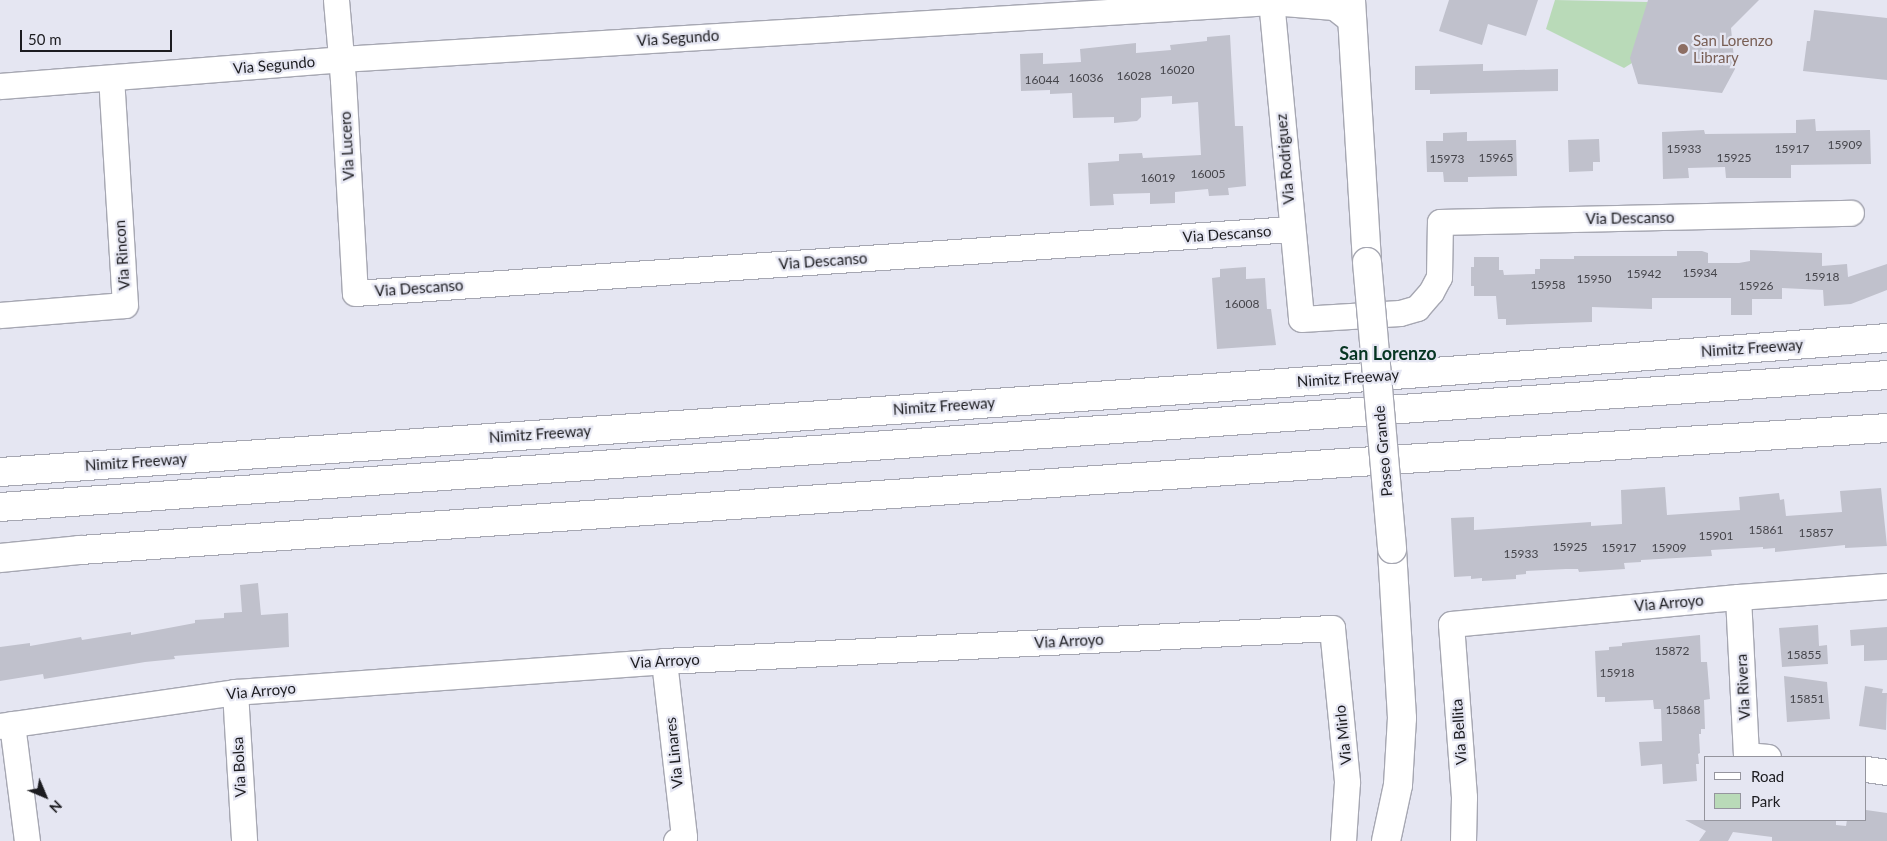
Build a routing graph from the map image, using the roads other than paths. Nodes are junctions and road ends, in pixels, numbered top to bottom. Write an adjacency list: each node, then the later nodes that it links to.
1 (336, 0): 4 (street, Via Lucero)
2 (1271, 1): 3 (street, Via Segundo); 4 (street, Via Segundo); 8 (street, Via Rodriguez)
3 (1351, 10): 32 (main road, Paseo Grande, bridge)
4 (341, 59): 5 (street, Via Segundo); 9 (street, Via Lucero)
5 (111, 78): 6 (street, Via Segundo); 10 (street, Via Rincon)
6 (0, 86)
7 (1851, 213): 11 (street, Via Descanso)
8 (1291, 229): 9 (street, Via Descanso); 11 (street, Via Rodriguez)
9 (355, 292)
10 (0, 315)
11 (1301, 319)
12 (1887, 338): 15 (main road, Nimitz Freeway)
13 (1887, 375): 16 (main road)
14 (1887, 428): 17 (main road)
15 (0, 472)
16 (0, 507)
17 (0, 558)
18 (1887, 586): 19 (street, Via Arroyo)
19 (1738, 597): 20 (street, Via Arroyo); 25 (street, Via Rivera)
20 (1451, 624): 33 (street, Via Bellita)
21 (1332, 628): 22 (street, Via Arroyo); 28 (street, Via Mirlo)
22 (664, 661): 23 (street, Via Arroyo); 29 (street, Via Linares)
23 (235, 692): 24 (street, Via Arroyo); 31 (street, Via Bolsa)
24 (6, 725): 30 (street)
25 (1761, 756)
26 (1867, 769): 27 (street)
27 (1887, 772)
28 (1344, 834)
29 (688, 840)
30 (27, 841)
31 (244, 841)
32 (1386, 841)
33 (1463, 841)

